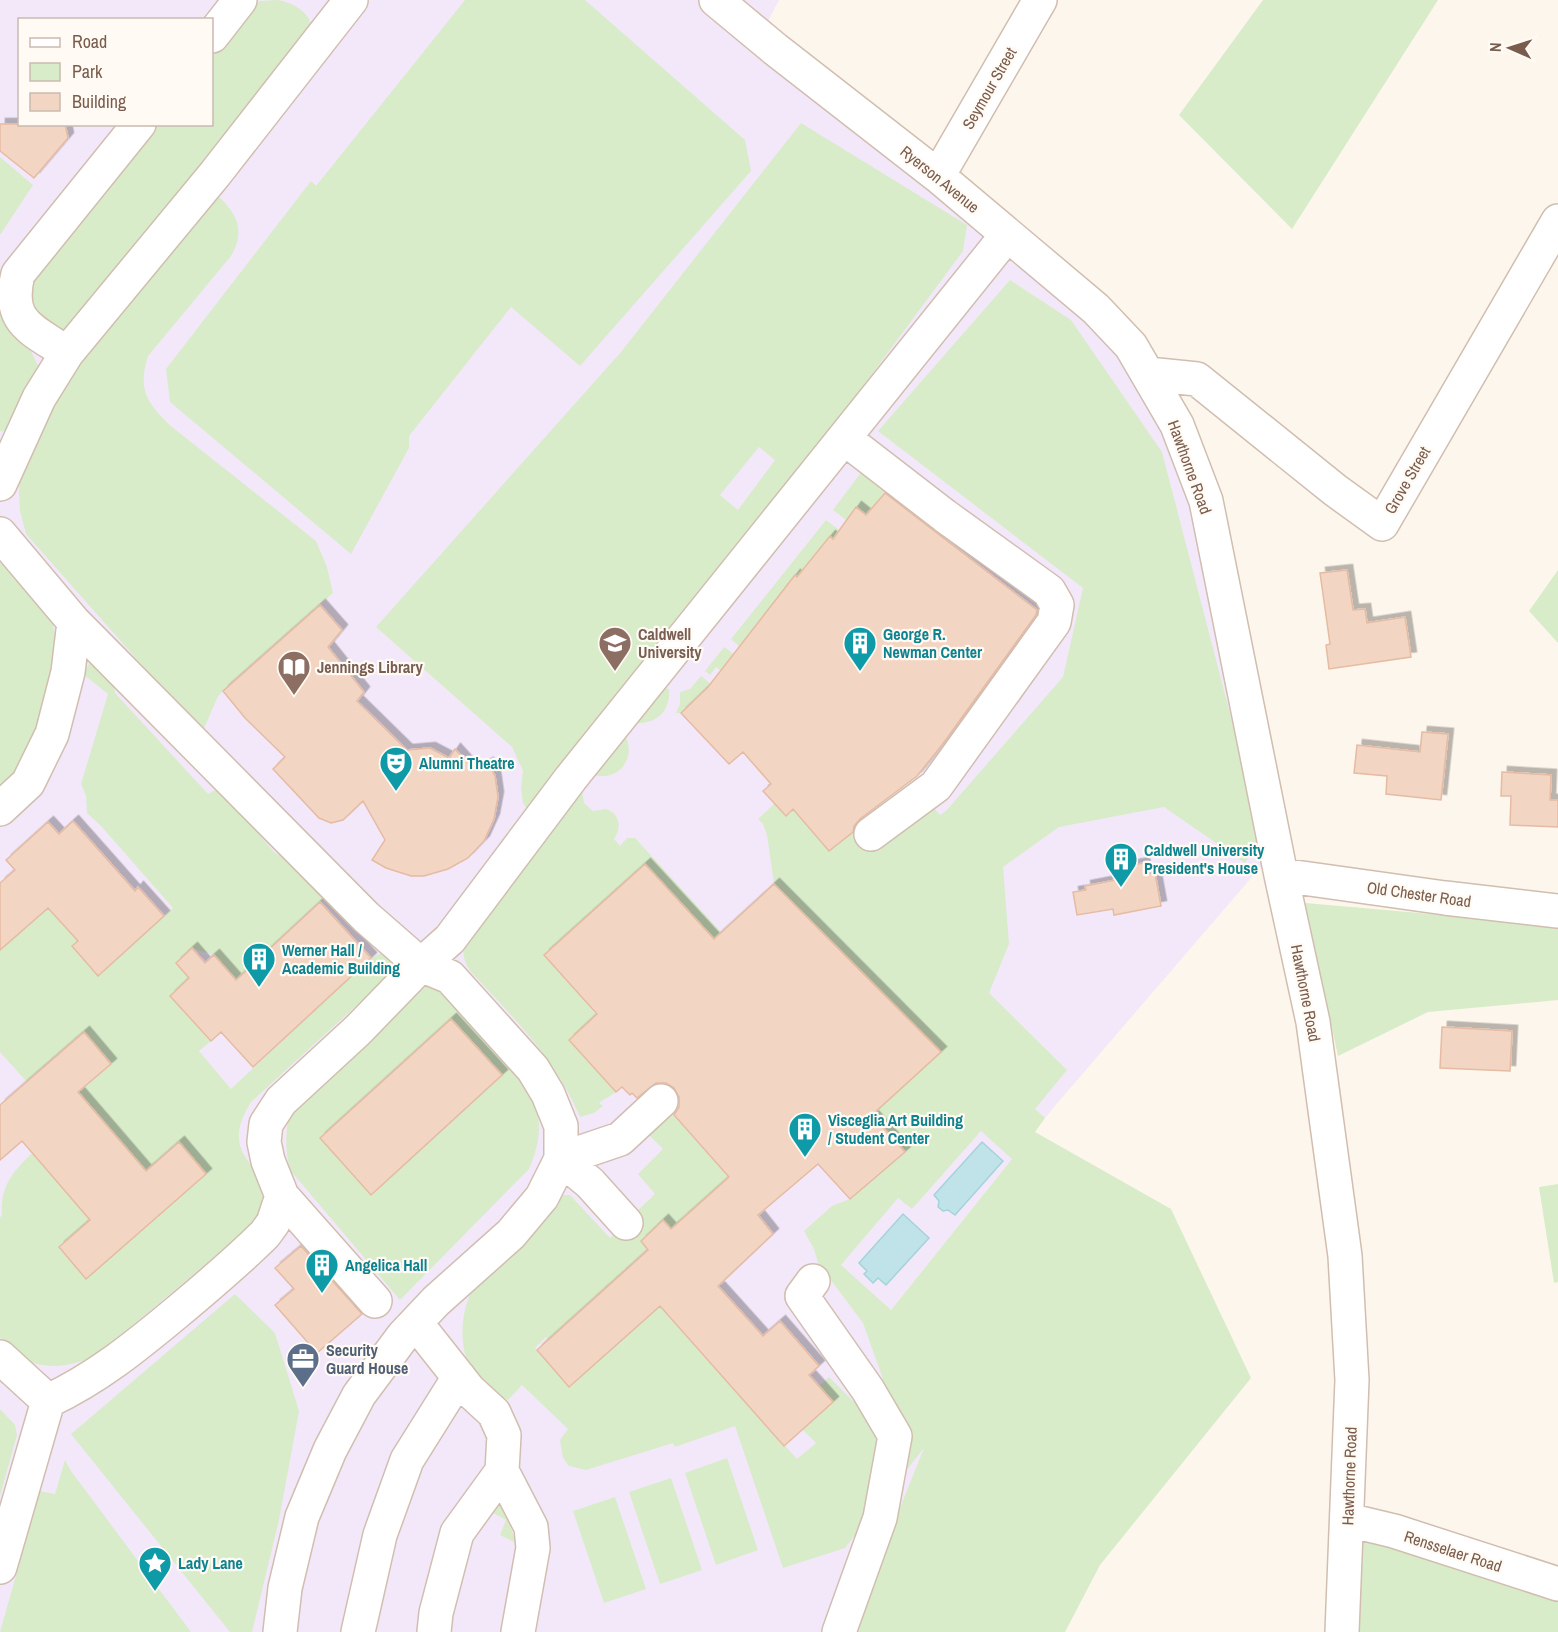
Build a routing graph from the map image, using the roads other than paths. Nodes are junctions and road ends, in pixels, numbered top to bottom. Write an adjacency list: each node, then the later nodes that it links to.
1 (240, 0): 5 (street)
2 (716, 0): 7 (street, Ryerson Avenue)
3 (1040, 0): 7 (street, Seymour Street)
4 (337, 3): 10 (street)
5 (213, 35)
6 (137, 126): 10 (street)
7 (938, 176): 9 (street, Ryerson Avenue)
8 (1558, 221): 11 (street, Grove Street)
9 (1007, 235): 11 (street, Ryerson Avenue); 12 (street)
10 (67, 353): 13 (street)
11 (1148, 374): 18 (street, Hawthorne Road)
12 (844, 438): 17 (street); 20 (street)
13 (1, 478)
14 (0, 534): 15 (street)
15 (74, 622): 16 (street); 20 (street)
16 (0, 809)
17 (871, 834)
18 (1281, 875): 19 (street, Old Chester Road); 32 (street, Hawthorne Road)
19 (1558, 910)
20 (421, 965): 22 (street); 23 (street)
21 (661, 1101): 22 (street)
22 (561, 1159): 24 (street); 27 (street)
23 (282, 1196): 26 (street); 30 (street)
24 (626, 1223)
25 (813, 1281): 40 (street)
26 (375, 1301)
27 (416, 1323): 29 (street); 36 (street)
28 (0, 1357): 30 (street)
29 (459, 1377): 31 (street); 37 (street)
30 (48, 1401): 33 (street)
31 (502, 1471): 38 (street); 39 (street)
32 (1348, 1520): 34 (street, Rensselaer Road); 35 (street, Hawthorne Road)
33 (0, 1568)
34 (1558, 1584)
35 (1341, 1629)
36 (280, 1632)
37 (358, 1632)
38 (434, 1632)
39 (518, 1632)
40 (839, 1632)

